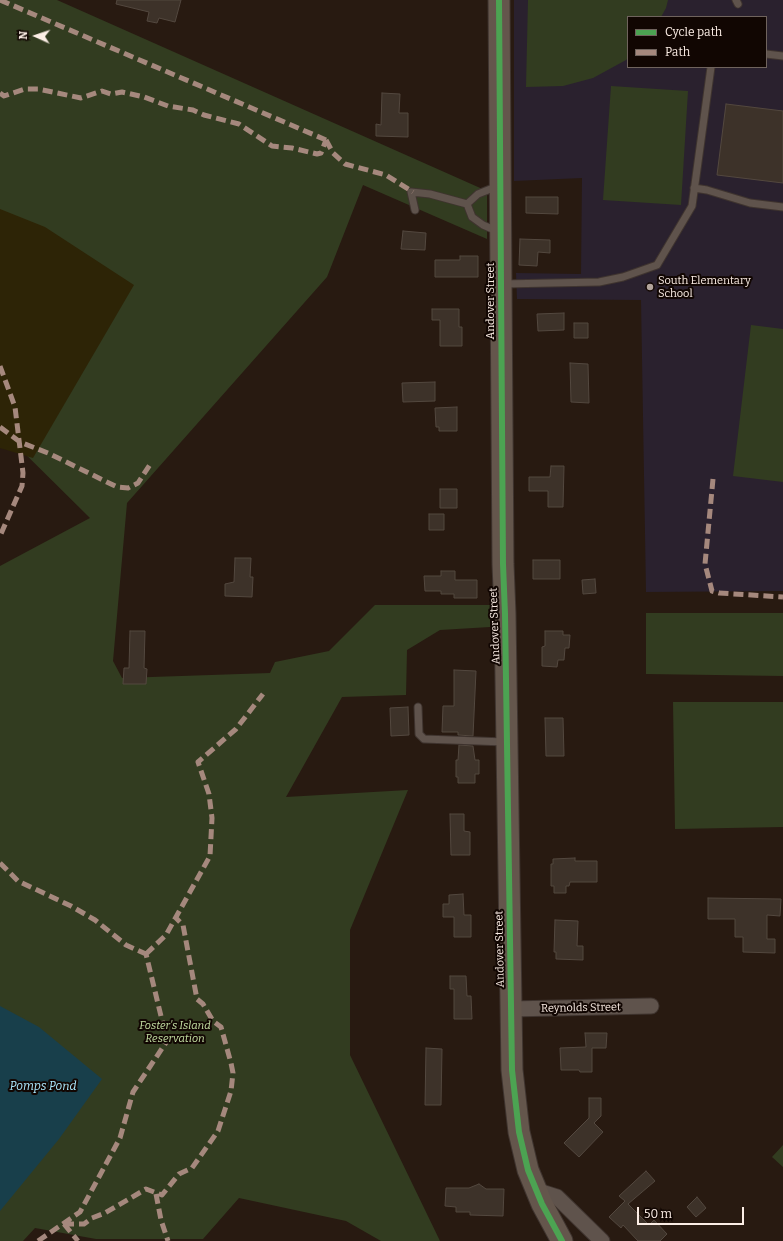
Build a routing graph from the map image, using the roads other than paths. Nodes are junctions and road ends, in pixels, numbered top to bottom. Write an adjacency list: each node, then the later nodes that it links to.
1 (499, 0): 5 (street, Andover Street)
2 (767, 54): 3 (lane)
3 (783, 56)
4 (711, 68): 6 (lane)
5 (501, 186): 7 (lane); 10 (street, Andover Street)
6 (694, 188): 8 (lane); 11 (lane)
7 (467, 204): 9 (lane); 10 (lane)
8 (783, 207)
9 (415, 210)
10 (501, 232): 11 (street, Andover Street)
11 (501, 284): 13 (street, Andover Street)
12 (418, 708): 13 (lane)
13 (507, 742): 15 (street, Andover Street)
14 (651, 1006): 15 (street, Reynolds Street)
15 (510, 1009): 16 (street, Andover Street)
16 (535, 1190): 17 (street, Andover Street); 18 (street)
17 (562, 1241)
18 (602, 1241)

